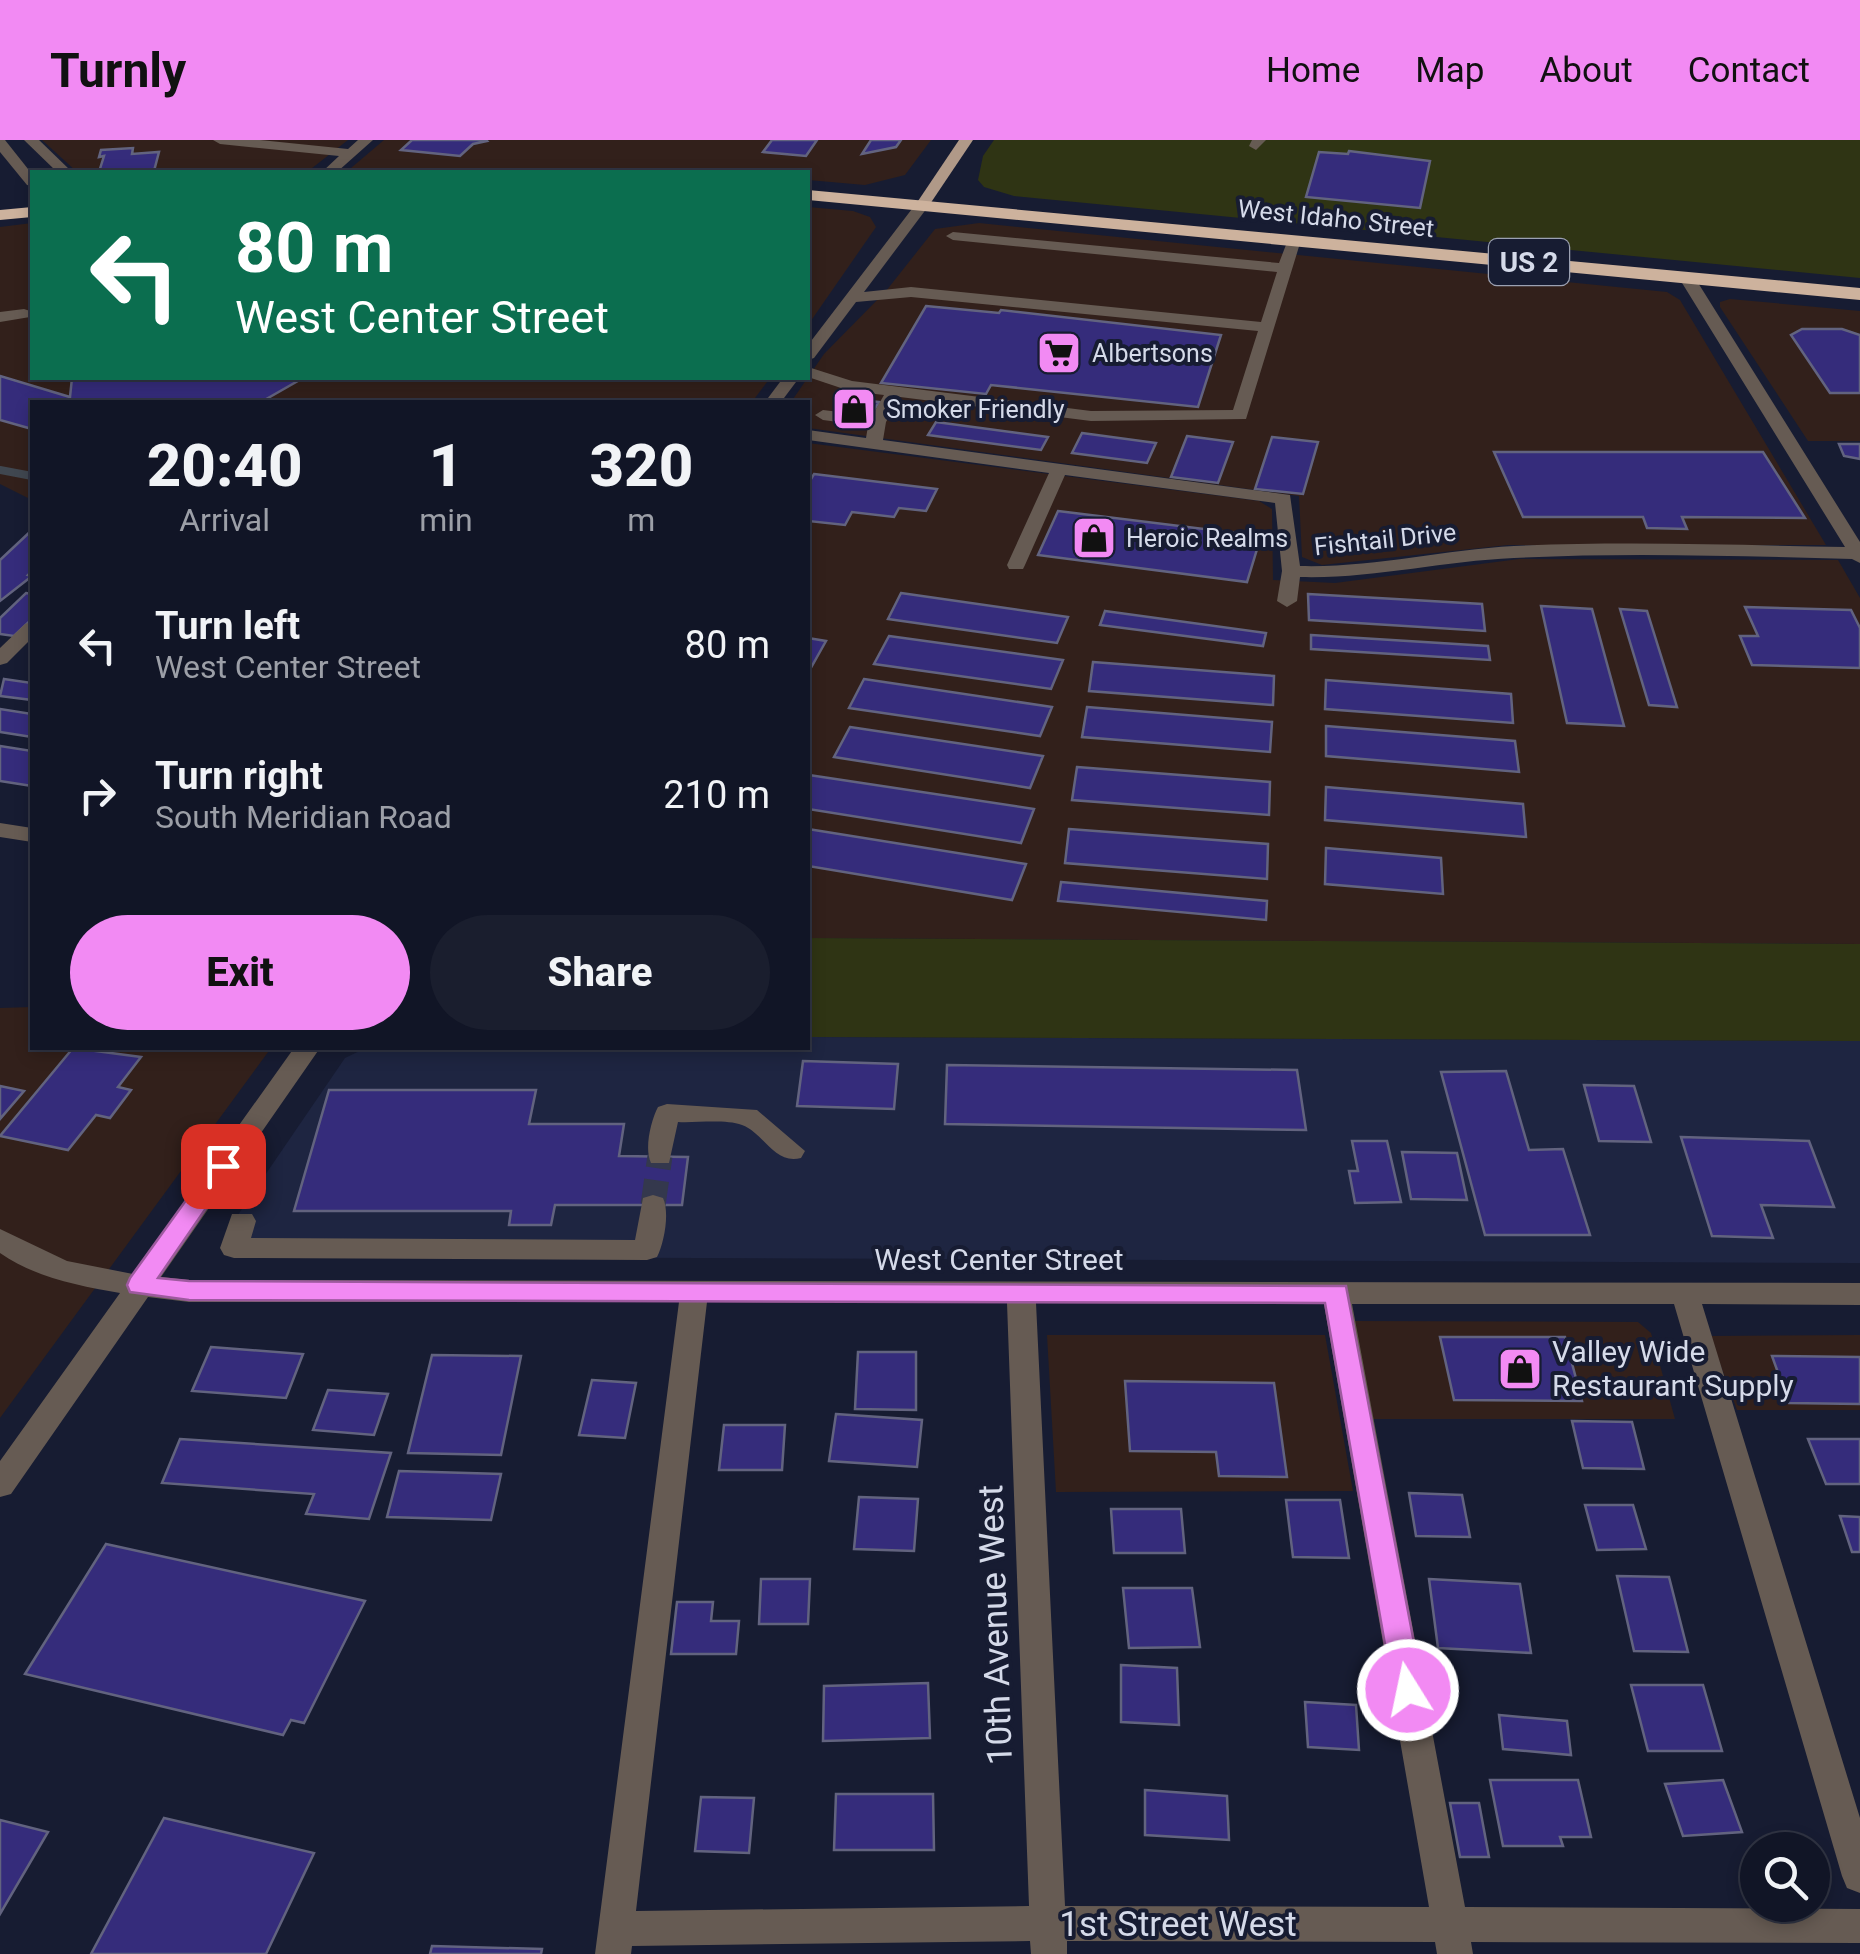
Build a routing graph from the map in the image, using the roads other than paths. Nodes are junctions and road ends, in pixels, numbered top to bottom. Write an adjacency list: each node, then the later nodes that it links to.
1 (31, 140): 7 (street)
2 (220, 140): 6 (street)
3 (366, 140): 6 (street)
4 (966, 140): 11 (main road)
5 (0, 143): 9 (street)
6 (349, 153): 8 (street)
7 (63, 170)
8 (331, 170)
9 (30, 180)
10 (810, 195): 11 (highway, West Idaho Street / US 2)
11 (923, 204): 15 (highway, West Idaho Street / US 2); 17 (street)
12 (30, 212): 13 (highway)
13 (0, 215)
14 (952, 236): 16 (street)
15 (1294, 240): 16 (street); 18 (highway, West Idaho Street / US 2)
16 (1286, 268): 24 (street)
17 (870, 273): 19 (street); 21 (street)
18 (1687, 278): 20 (highway, West Idaho Street / US 2); 35 (street)
19 (910, 292): 21 (street); 24 (street)
20 (1860, 294)
21 (851, 298): 25 (street)
22 (24, 314): 23 (street)
23 (0, 318)
24 (1266, 326): 27 (street)
25 (810, 352)
26 (810, 373): 27 (street)
27 (894, 392): 29 (street)
28 (823, 415): 29 (street)
29 (877, 422): 32 (street)
30 (810, 436): 31 (street, Fishtail Drive)
31 (832, 438): 32 (street, Fishtail Drive); 33 (street)
32 (874, 444): 34 (street, Fishtail Drive)
33 (820, 460)
34 (1060, 467): 38 (street); 39 (street, Fishtail Drive)
35 (1833, 514): 36 (street); 37 (street)
36 (1860, 514)
37 (1859, 555): 39 (street, Fishtail Drive)
38 (1016, 565)
39 (1291, 571): 40 (street)
40 (1288, 601)
41 (30, 630): 42 (street)
42 (0, 659)
43 (0, 830): 44 (street)
44 (30, 835)
45 (306, 1050): 54 (street)
46 (792, 1151): 47 (street)
47 (660, 1156)
48 (653, 1205): 53 (street)
49 (242, 1222): 51 (street)
50 (0, 1239): 54 (street, West Center Street)
51 (321, 1248): 52 (street); 55 (street)
52 (474, 1249): 53 (street); 56 (street)
53 (647, 1250): 57 (street)
54 (139, 1285): 55 (street, West Center Street); 63 (street)
55 (308, 1291): 56 (street, West Center Street)
56 (466, 1292): 57 (street, West Center Street)
57 (643, 1292): 58 (street, West Center Street)
58 (694, 1292): 59 (street, West Center Street); 68 (street)
59 (1021, 1292): 60 (street, West Center Street); 66 (street, 10th Avenue West)
60 (1336, 1293): 61 (street, West Center Street); 67 (street)
61 (1685, 1294): 62 (street, West Center Street); 64 (street)
62 (1860, 1294)
63 (0, 1485)
64 (1860, 1876)
65 (1860, 1926): 67 (street, 1st Street West)
66 (1049, 1939): 67 (street, 1st Street West); 68 (street, 1st Street West)
67 (1452, 1940)
68 (614, 1942)

